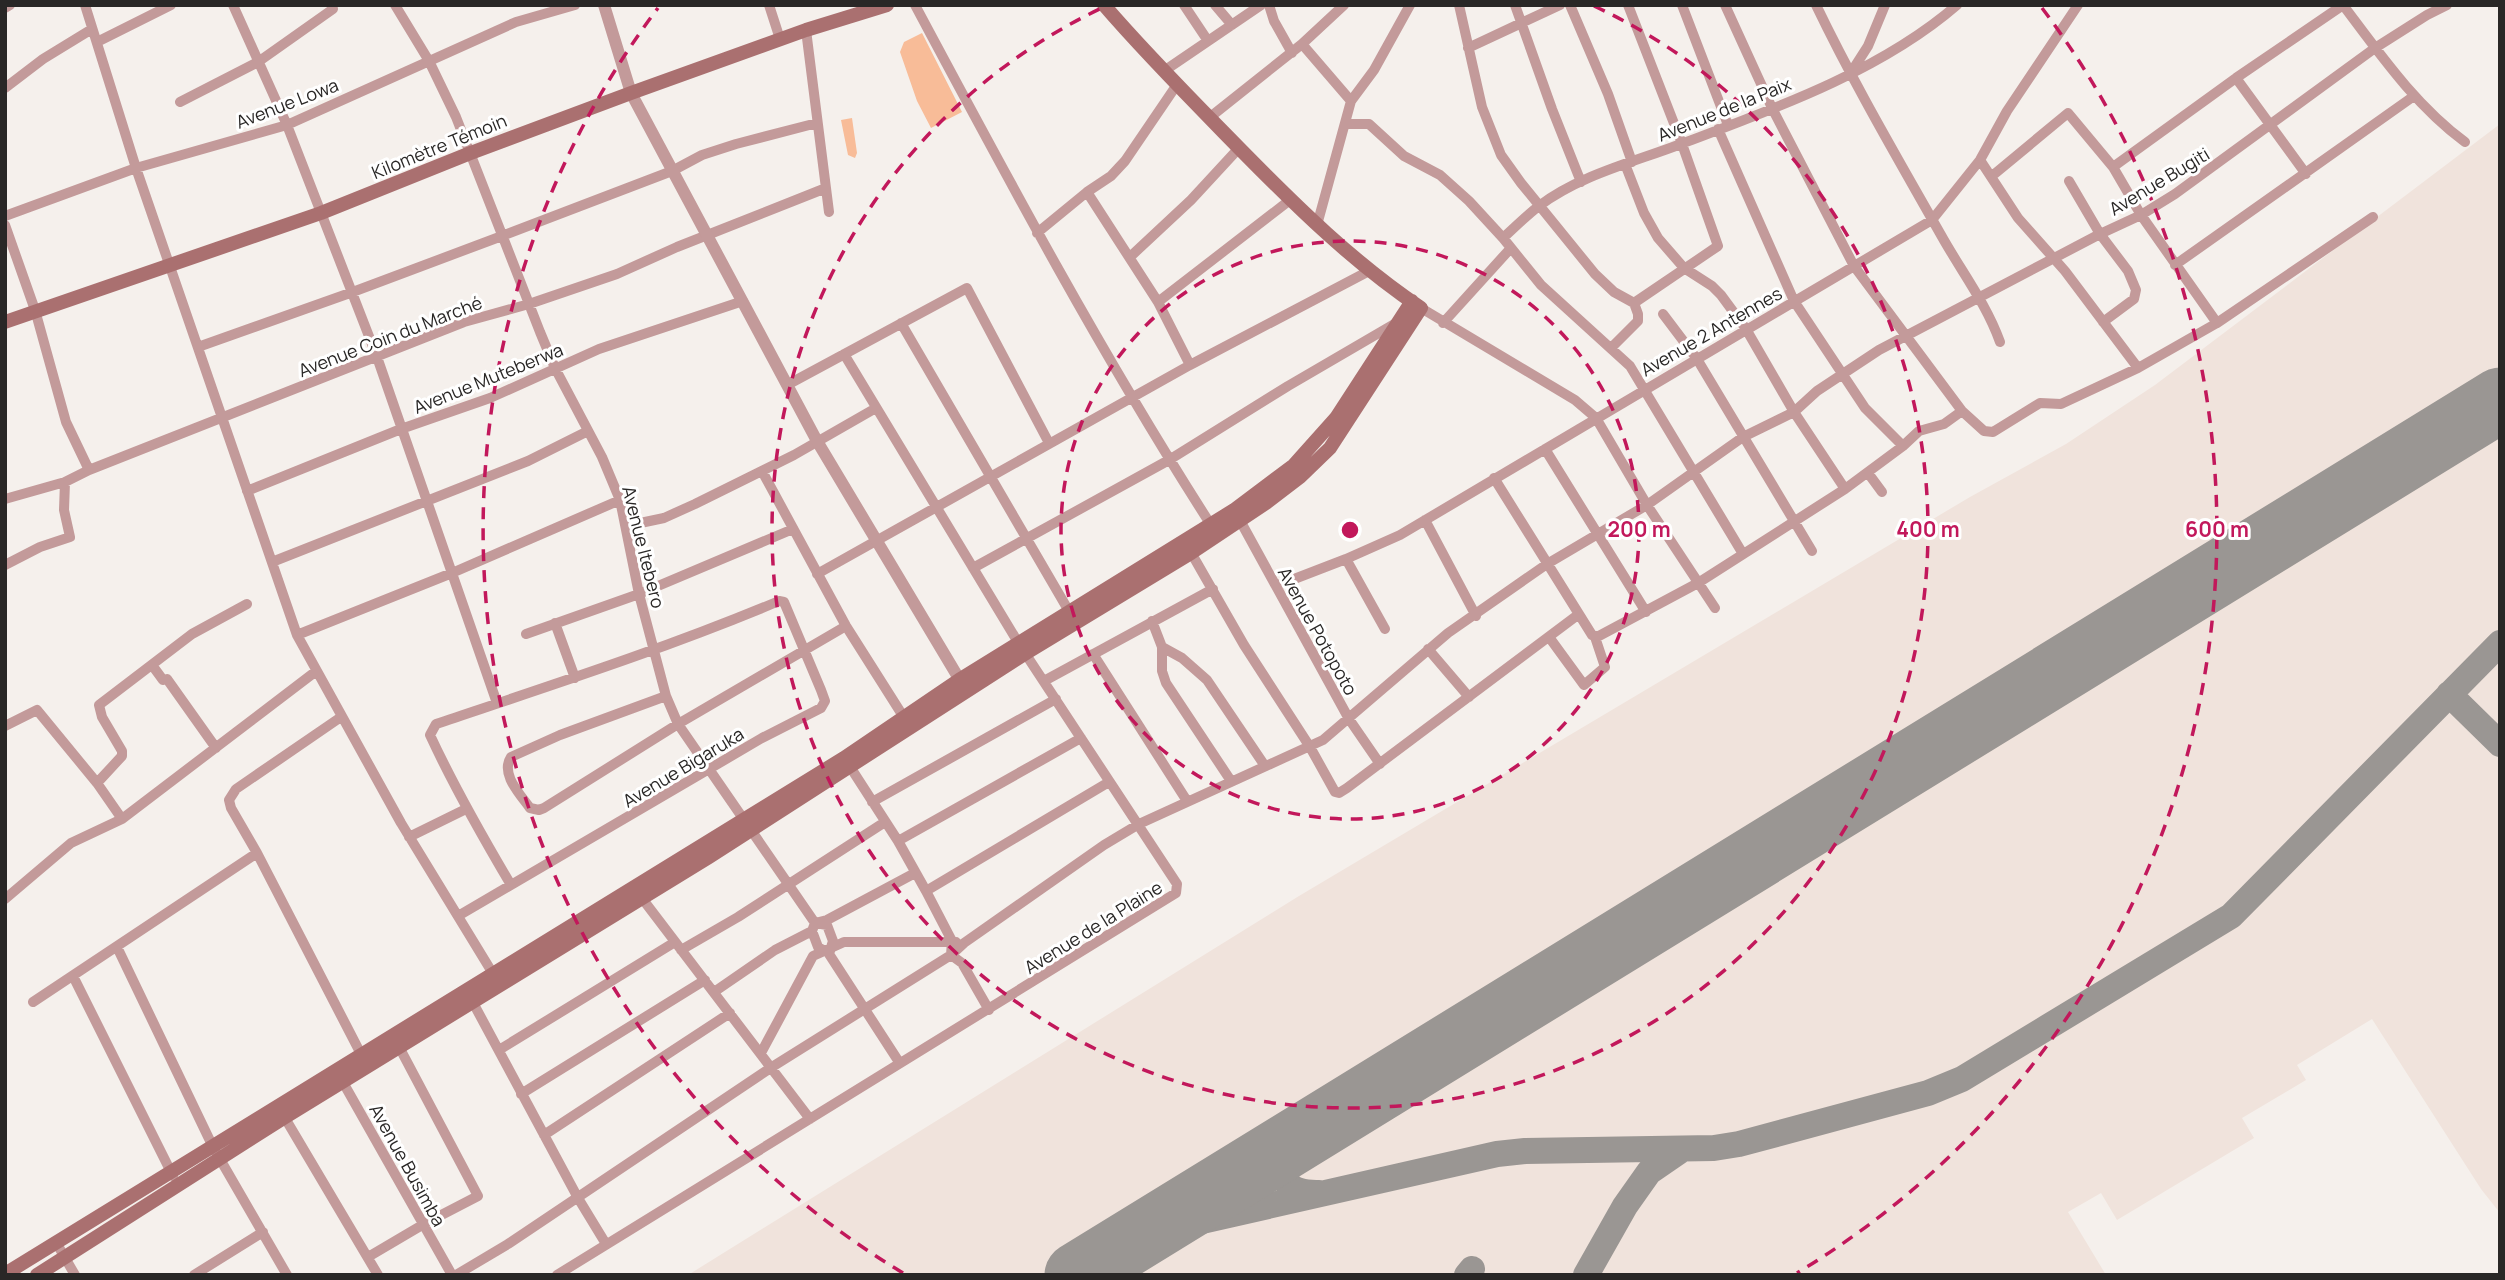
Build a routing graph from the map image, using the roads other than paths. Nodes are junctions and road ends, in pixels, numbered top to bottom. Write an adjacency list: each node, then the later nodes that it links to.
1 (10, 5): 31 (street)
2 (85, 5): 35 (street)
3 (171, 5): 39 (street)
4 (233, 5): 45 (street)
5 (396, 5): 44 (street, Avenue Itebero)
6 (575, 5): 44 (street, Avenue Lowa)
7 (604, 5): 51 (street)
8 (769, 5): 37 (street)
9 (887, 5): 36 (main road, Kilomètre Témoin)
10 (915, 5): 87 (street)
11 (1104, 5): 46 (main road)
12 (1184, 5): 38 (street)
13 (1215, 5): 34 (street)
14 (1261, 5): 34 (street)
15 (1269, 5): 43 (street)
16 (1344, 5): 40 (street)
17 (1410, 5): 53 (street)
18 (1459, 5): 41 (street)
19 (1515, 5): 33 (street)
20 (1560, 5): 33 (street)
21 (1570, 5): 67 (street)
22 (1628, 5): 63 (street)
23 (1682, 5): 61 (street)
24 (1725, 5): 55 (street)
25 (1816, 5): 47 (street)
26 (1885, 5): 47 (street)
27 (1957, 5): 47 (street, Avenue de la Paix)
28 (2078, 5): 66 (street, Avenue 2 Antennes)
29 (2343, 5): 42 (street); 48 (street)
30 (2447, 5): 42 (street, Avenue Bugiti)
31 (5, 8)
32 (333, 9): 45 (street)
33 (1521, 24): 41 (street); 74 (street)
34 (1232, 25): 38 (street)
35 (92, 29): 39 (street); 50 (street)
36 (806, 30): 37 (main road, Kilomètre Témoin); 57 (street)
37 (780, 40): 51 (main road, Kilomètre Témoin)
38 (1208, 41): 46 (street)
39 (97, 42): 69 (street)
40 (1302, 44): 43 (street); 53 (street)
41 (1468, 48): 78 (street)
42 (2375, 48): 52 (street); 60 (street, Avenue Bugiti)
43 (1292, 52): 56 (street)
44 (429, 61): 59 (street, Avenue Lowa); 65 (street, Avenue Itebero)
45 (258, 62): 54 (street); 59 (street)
46 (1164, 71): 49 (main road)
47 (1849, 74): 55 (street, Avenue de la Paix); 84 (street)
48 (2236, 78): 60 (street); 68 (street)
49 (1177, 86): 56 (main road); 76 (street)
50 (5, 88)
51 (631, 93): 65 (main road, Kilomètre Témoin); 70 (street)
52 (2414, 96): 62 (street); 71 (street)
53 (1351, 101): 58 (street)
54 (180, 102)
55 (1772, 108): 61 (street, Avenue de la Paix); 96 (street)
56 (1209, 118): 64 (main road)
57 (817, 123): 70 (street); 75 (street)
58 (1345, 124): 86 (street); 91 (street)
59 (287, 125): 69 (street, Avenue Lowa); 80 (street)
60 (2270, 126): 71 (street); 81 (street, Avenue Bugiti)
61 (1723, 127): 63 (street, Avenue de la Paix); 102 (street)
62 (2465, 142)
63 (1682, 144): 67 (street, Avenue de la Paix); 98 (street)
64 (1239, 148): 77 (main road); 93 (street)
65 (468, 154): 80 (main road, Kilomètre Témoin); 89 (street, Avenue Itebero)
66 (1980, 160): 72 (street); 84 (street, Avenue 2 Antennes)
67 (1629, 163): 74 (street, Avenue de la Paix); 98 (street)
68 (2113, 167): 72 (street); 81 (street)
69 (135, 168): 82 (street, Avenue Lowa); 97 (street)
70 (672, 171): 89 (street); 90 (street)
71 (2306, 174): 95 (street)
72 (1993, 176): 94 (street)
73 (2070, 181): 88 (street)
74 (1581, 182): 78 (street, Avenue de la Paix)
75 (826, 188): 79 (street); 90 (street, Avenue Coin du Marché)
76 (1087, 192): 87 (street); 93 (street)
77 (1290, 200): 86 (main road); 104 (street)
78 (1540, 205): 91 (street, Avenue de la Paix); 105 (street)
79 (829, 212)
80 (321, 213): 97 (main road, Kilomètre Témoin); 100 (street)
81 (2141, 215): 88 (street, Avenue Bugiti); 95 (street)
82 (5, 216)
83 (2373, 217): 115 (street)
84 (1932, 220): 96 (street, Avenue 2 Antennes); 101 (street)
85 (5, 225): 108 (street)
86 (1317, 225): 99 (main road)
87 (1037, 233): 130 (street)
88 (2100, 234): 94 (street, Avenue Bugiti); 112 (street)
89 (502, 236): 100 (street); 106 (street, Avenue Itebero)
90 (708, 236): 103 (street); 106 (street, Avenue Coin du Marché)
91 (1503, 238): 92 (street)
92 (1510, 249): 114 (street); 120 (street)
93 (1130, 257): 104 (street)
94 (2055, 260): 101 (street, Avenue Bugiti); 112 (street)
95 (2175, 265): 115 (street)
96 (1854, 266): 102 (street, Avenue 2 Antennes); 117 (street)
97 (170, 267): 108 (main road, Kilomètre Témoin); 119 (street)
98 (1684, 268): 105 (street); 116 (street)
99 (1369, 271): 107 (main road); 124 (street)
100 (350, 293): 119 (street); 122 (street)
101 (1980, 297): 117 (street, Avenue Bugiti); 118 (street)
102 (1794, 300): 116 (street, Avenue 2 Antennes); 127 (street)
103 (743, 301): 125 (street, Avenue Muteberwa); 128 (street)
104 (1158, 302): 124 (street)
105 (1634, 303): 120 (street)
106 (530, 304): 122 (street, Avenue Coin du Marché); 125 (street, Avenue Itebero)
107 (1417, 304): 110 (main road); 114 (street); 141 (main road)
108 (35, 310): 111 (main road, Kilomètre Témoin); 145 (street)
109 (1664, 314): 123 (street)
110 (1400, 321): 141 (main road); 144 (street)
111 (5, 322)
112 (2103, 322): 126 (street)
113 (901, 323): 121 (street); 140 (street); 149 (street)
114 (1443, 323): 135 (street)
115 (2217, 323): 126 (street)
116 (1746, 329): 123 (street, Avenue 2 Antennes); 133 (street)
117 (1905, 335): 127 (street, Avenue Bugiti); 132 (street)
118 (2000, 342)
119 (198, 346): 134 (street)
120 (1611, 348): 129 (street)
121 (844, 355): 128 (street); 131 (street, Avenue de la Plaine)
122 (377, 357): 134 (street, Avenue Coin du Marché); 136 (street)
123 (1697, 359): 129 (street, Avenue 2 Antennes); 138 (street)
124 (1190, 365): 130 (street)
125 (555, 368): 136 (street, Avenue Muteberwa); 137 (street, Avenue Itebero)
126 (2138, 368): 132 (street)
127 (1843, 374): 133 (street, Avenue Bugiti); 142 (street)
128 (787, 385): 139 (street)
129 (1645, 388): 135 (street, Avenue 2 Antennes); 147 (street)
130 (1132, 397): 140 (street); 144 (street)
131 (876, 408): 139 (street); 159 (street, Avenue de la Plaine)
132 (1962, 411): 142 (street)
133 (1794, 412): 138 (street, Avenue Bugiti); 152 (street)
134 (222, 417): 145 (street, Avenue Coin du Marché); 153 (street)
135 (1595, 418): 143 (street, Avenue 2 Antennes); 158 (street)
136 (401, 429): 153 (street, Avenue Muteberwa); 157 (street)
137 (588, 431): 156 (street, Avenue Itebero); 157 (street)
138 (1743, 437): 147 (street, Avenue Bugiti); 162 (street)
139 (817, 441): 146 (street); 168 (street)
140 (1049, 443): 149 (street)
141 (1324, 444): 160 (main road)
142 (1903, 446): 148 (street)
143 (1545, 449): 150 (street, Avenue 2 Antennes); 166 (street)
144 (1169, 460): 163 (street); 167 (street)
145 (89, 470): 151 (street, Avenue Coin du Marché)
146 (762, 471): 164 (street); 165 (street)
147 (1695, 471): 158 (street, Avenue Bugiti); 171 (street)
148 (1868, 473): 152 (street); 154 (street)
149 (991, 476): 159 (street); 167 (street)
150 (1494, 478): 161 (street, Avenue 2 Antennes); 174 (street)
151 (65, 482): 155 (street, Avenue Coin du Marché); 175 (street)
152 (1845, 489): 162 (street)
153 (247, 491): 173 (street)
154 (1882, 492)
155 (5, 499)
156 (620, 500): 164 (street, Avenue Itebero); 177 (street)
157 (428, 501): 173 (street); 177 (street)
158 (1647, 505): 166 (street, Avenue Bugiti); 179 (street)
159 (936, 507): 168 (street); 176 (street, Avenue de la Plaine)
160 (1237, 516): 163 (main road); 169 (main road); 180 (street, Avenue Potopoto)
161 (1425, 520): 172 (street, Avenue 2 Antennes); 188 (street)
162 (1794, 521): 170 (street); 171 (street)
163 (1211, 525): 169 (main road)
164 (626, 526): 182 (street, Avenue Itebero)
165 (793, 529): 178 (street); 182 (street)
166 (1599, 534): 174 (street, Avenue Bugiti); 185 (street)
167 (1025, 539): 176 (street); 186 (street)
168 (877, 541): 178 (street); 207 (street)
169 (1188, 548): 181 (street); 186 (main road); 199 (main road)
170 (1812, 551)
171 (1743, 554): 179 (street)
172 (1346, 559): 180 (street, Avenue 2 Antennes); 192 (street)
173 (272, 562): 194 (street)
174 (1547, 564): 187 (street); 188 (street, Avenue Bugiti)
175 (5, 565)
176 (972, 568): 199 (street, Avenue de la Plaine)
177 (452, 573): 194 (street); 211 (street)
178 (817, 574): 191 (street)
179 (1698, 583): 184 (street); 185 (street)
180 (1276, 586): 214 (street, Avenue Potopoto)
181 (1213, 589): 189 (street); 218 (street)
182 (639, 594): 190 (street); 198 (street, Avenue Itebero)
183 (247, 604): 203 (street)
184 (1715, 608)
185 (1646, 612): 196 (street)
186 (1070, 613): 199 (main road)
187 (1579, 614): 195 (street); 196 (street)
188 (1476, 616): 200 (street, Avenue Bugiti)
189 (1152, 621): 197 (street); 202 (street)
190 (555, 623): 193 (street); 205 (street)
191 (846, 626): 201 (street); 212 (street)
192 (1385, 629)
193 (526, 634)
194 (297, 635): 204 (street)
195 (1549, 637): 196 (street); 209 (street)
196 (1595, 637)
197 (1163, 647): 222 (street); 224 (street)
198 (654, 649): 201 (street, Avenue Bigaruka); 205 (street); 208 (street, Avenue Itebero)
199 (1023, 649): 206 (street, Avenue de la Plaine); 207 (main road)
200 (1427, 649): 209 (street); 214 (street, Avenue Bugiti)
201 (805, 652): 215 (street); 223 (street, Avenue Bigaruka)
202 (1093, 654): 206 (street); 227 (street)
203 (152, 665): 219 (street); 226 (street)
204 (315, 671): 213 (street); 219 (street)
205 (575, 678): 211 (street)
206 (1044, 681): 210 (street, Avenue de la Plaine)
207 (963, 685): 212 (main road); 220 (main road)
208 (666, 696): 215 (street, Avenue Itebero); 215 (street)
209 (1469, 697): 221 (street)
210 (1056, 699): 217 (street, Avenue de la Plaine); 228 (street)
211 (497, 703): 229 (street)
212 (904, 716): 220 (main road)
213 (341, 717): 234 (street); 236 (street)
214 (1349, 719): 218 (street, Avenue Bugiti); 221 (street, Avenue Potopoto)
215 (678, 724): 223 (street, Avenue Itebero)
216 (5, 726): 226 (street)
217 (1080, 738): 225 (street, Avenue de la Plaine); 235 (street)
218 (1310, 747): 221 (street); 222 (street, Avenue Bugiti)
219 (216, 748): 230 (street)
220 (847, 763): 228 (street); 233 (main road)
221 (1380, 764)
222 (1265, 766): 224 (street, Avenue Bugiti)
223 (709, 770): 233 (street, Avenue Itebero); 239 (street, Avenue Bigaruka)
224 (1231, 781): 227 (street, Avenue Bugiti)
225 (1109, 782): 232 (street, Avenue de la Plaine); 240 (street)
226 (97, 783): 230 (street)
227 (1187, 801): 232 (street, Avenue Bugiti)
228 (872, 802): 231 (street)
229 (466, 809): 234 (street); 239 (street)
230 (122, 819): 242 (street)
231 (886, 822): 235 (street); 238 (street)
232 (1139, 824): 246 (street, Avenue Bugiti); 258 (street, Avenue de la Plaine)
233 (747, 825): 238 (street, Avenue Itebero); 241 (main road)
234 (409, 837): 243 (street)
235 (898, 841): 237 (street)
236 (257, 853): 248 (street); 263 (street)
237 (915, 873): 240 (street); 244 (street)
238 (789, 883): 244 (street, Avenue Itebero); 247 (street)
239 (511, 885): 243 (street, Avenue Bigaruka)
240 (926, 891): 245 (street)
241 (638, 893): 247 (street); 253 (main road)
242 (5, 900)
243 (458, 916): 253 (street)
244 (813, 927): 249 (street); 249 (street, Avenue Itebero); 254 (street)
245 (952, 942): 246 (street); 249 (street); 250 (street)
246 (964, 943): 250 (street, Avenue Bugiti)
247 (678, 946): 252 (street); 261 (street)
248 (117, 947): 251 (street); 271 (street)
249 (826, 949): 257 (street, Avenue Itebero); 262 (street)
250 (951, 955): 257 (street, Avenue Bugiti); 258 (street)
251 (72, 976): 256 (street); 272 (street)
252 (705, 980): 254 (street); 267 (street)
253 (497, 981): 255 (main road)
254 (714, 992): 259 (street)
255 (470, 996): 260 (main road); 261 (street)
256 (33, 1002)
257 (864, 1009): 264 (street, Avenue Itebero); 265 (street, Avenue Bugiti)
258 (989, 1010): 264 (street, Avenue de la Plaine)
259 (730, 1013): 262 (street); 270 (street)
260 (396, 1042): 263 (main road); 275 (street)
261 (499, 1050): 267 (street)
262 (761, 1053): 265 (street)
263 (365, 1062): 266 (main road)
264 (899, 1062): 269 (street, Avenue de la Plaine)
265 (772, 1067): 269 (street); 274 (street, Avenue Bugiti)
266 (340, 1076): 268 (main road); 275 (street, Avenue Busimba)
267 (521, 1094): 270 (street)
268 (282, 1113): 271 (main road); 280 (street)
269 (810, 1119): 278 (street, Avenue de la Plaine)
270 (544, 1135): 274 (street)
271 (217, 1153): 272 (main road); 273 (main road); 276 (street)
272 (171, 1172): 273 (street); 277 (main road)
273 (180, 1185): 279 (main road)
274 (578, 1198): 278 (street); 287 (street, Avenue Bugiti)
275 (424, 1224): 280 (street); 287 (street, Avenue Busimba)
276 (263, 1233): 282 (street); 285 (street)
277 (57, 1244): 279 (street); 281 (main road)
278 (606, 1244): 288 (street, Avenue de la Plaine)
279 (65, 1257): 283 (main road); 284 (street)
280 (368, 1257): 286 (street)
281 (5, 1274)
282 (197, 1274)
283 (37, 1275)
284 (75, 1275)
285 (287, 1275)
286 (378, 1275)
287 (454, 1275)
288 (557, 1275)

